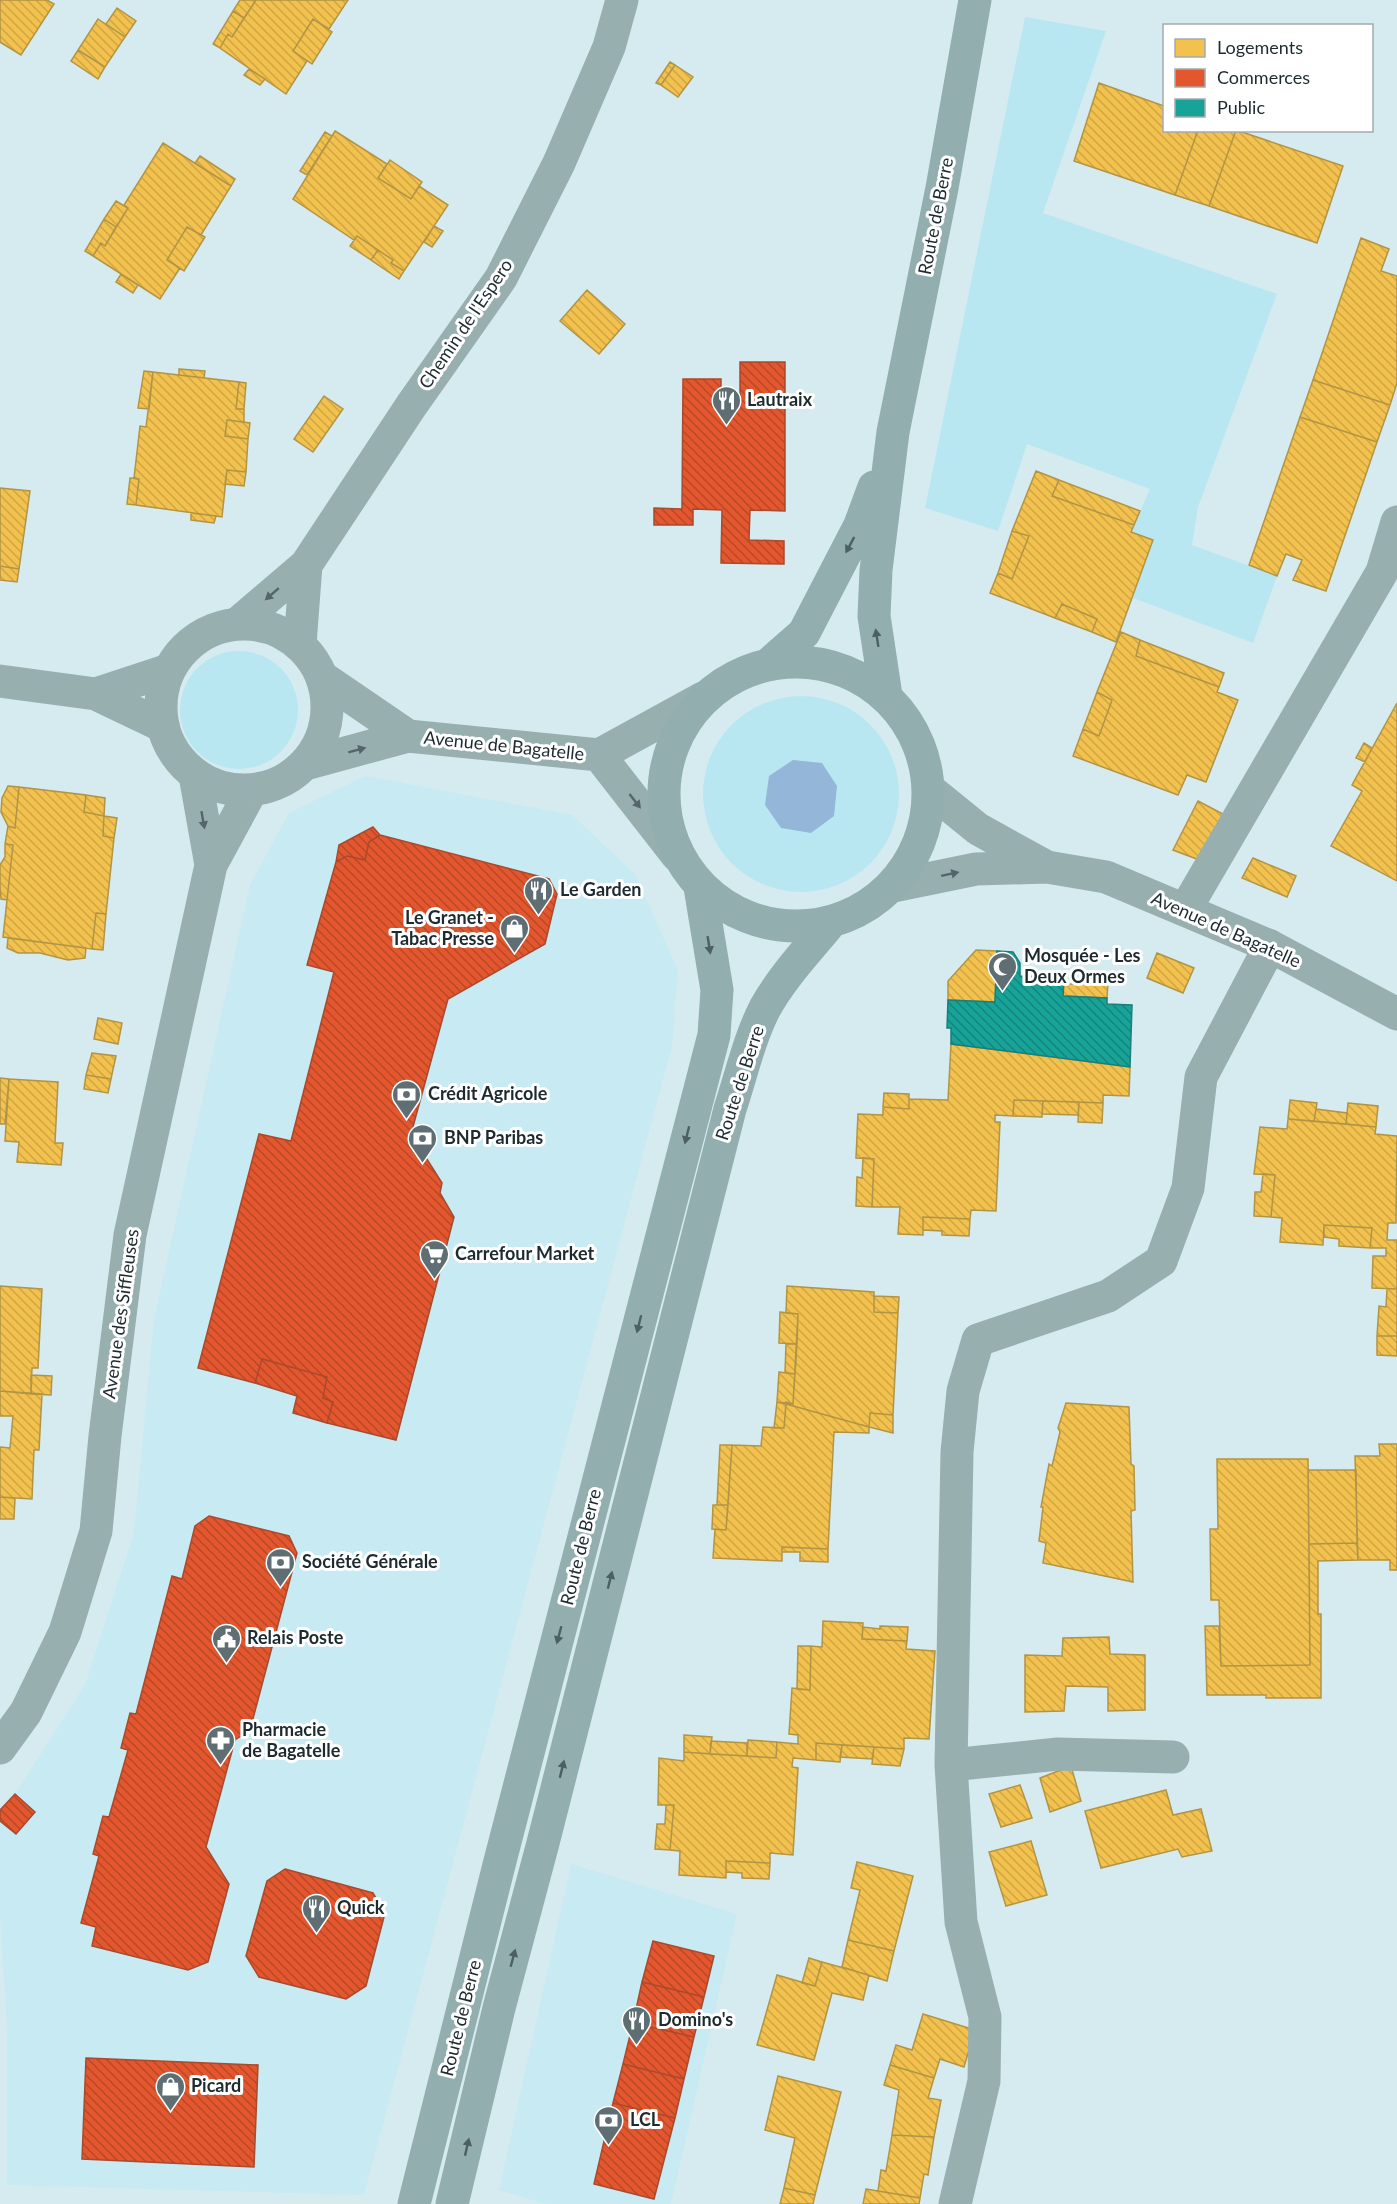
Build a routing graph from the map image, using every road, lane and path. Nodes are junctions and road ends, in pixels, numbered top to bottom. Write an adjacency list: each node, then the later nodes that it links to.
1 (622, 0): 5 (street, Chemin de l'Espero)
2 (975, 0): 3 (main road, Route de Berre)
3 (893, 432): 8 (main road, Route de Berre, one-way to 8); 13 (main road, Route de Berre, one-way to 3)
4 (1397, 522): 27 (street)
5 (306, 565): 6 (street, Chemin de l'Espero, one-way to 6); 7 (street, Chemin de l'Espero)
6 (238, 623): 7 (street); 9 (street)
7 (300, 644): 10 (street)
8 (770, 663): 13 (main road); 14 (main road)
9 (169, 670): 12 (street); 15 (street)
10 (322, 678): 16 (street, Avenue de Bagatelle); 18 (street)
11 (0, 681): 12 (street)
12 (96, 694): 15 (street)
13 (886, 696): 20 (main road)
14 (703, 698): 17 (street, Avenue de Bagatelle); 22 (main road)
15 (163, 726): 19 (street)
16 (408, 736): 17 (street, Avenue de Bagatelle); 18 (street, Avenue de Bagatelle, one-way to 16)
17 (599, 755): 22 (street, Avenue de Bagatelle, one-way to 22)
18 (305, 764): 21 (street)
19 (195, 775): 21 (street); 23 (street, Avenue des Siffleuses, one-way to 23)
20 (930, 790): 24 (street, Avenue de Bagatelle); 25 (main road)
21 (251, 791): 23 (street, Avenue des Siffleuses)
22 (677, 855): 26 (main road)
23 (211, 865): 31 (street, Avenue des Siffleuses)
24 (1047, 867): 25 (street, Avenue de Bagatelle, one-way to 24); 27 (street, Avenue de Bagatelle)
25 (892, 886): 28 (main road)
26 (700, 887): 28 (main road); 34 (main road, Route de Berre, one-way to 34)
27 (1185, 910): 29 (street, Avenue de Bagatelle)
28 (830, 923): 35 (main road, Route de Berre, one-way to 28)
29 (1270, 946): 30 (street, Avenue de Bagatelle); 33 (street)
30 (1397, 1014)
31 (0, 1748)
32 (1173, 1757): 33 (street)
33 (951, 1765): 36 (street)
34 (414, 2204)
35 (452, 2204)
36 (955, 2204)

